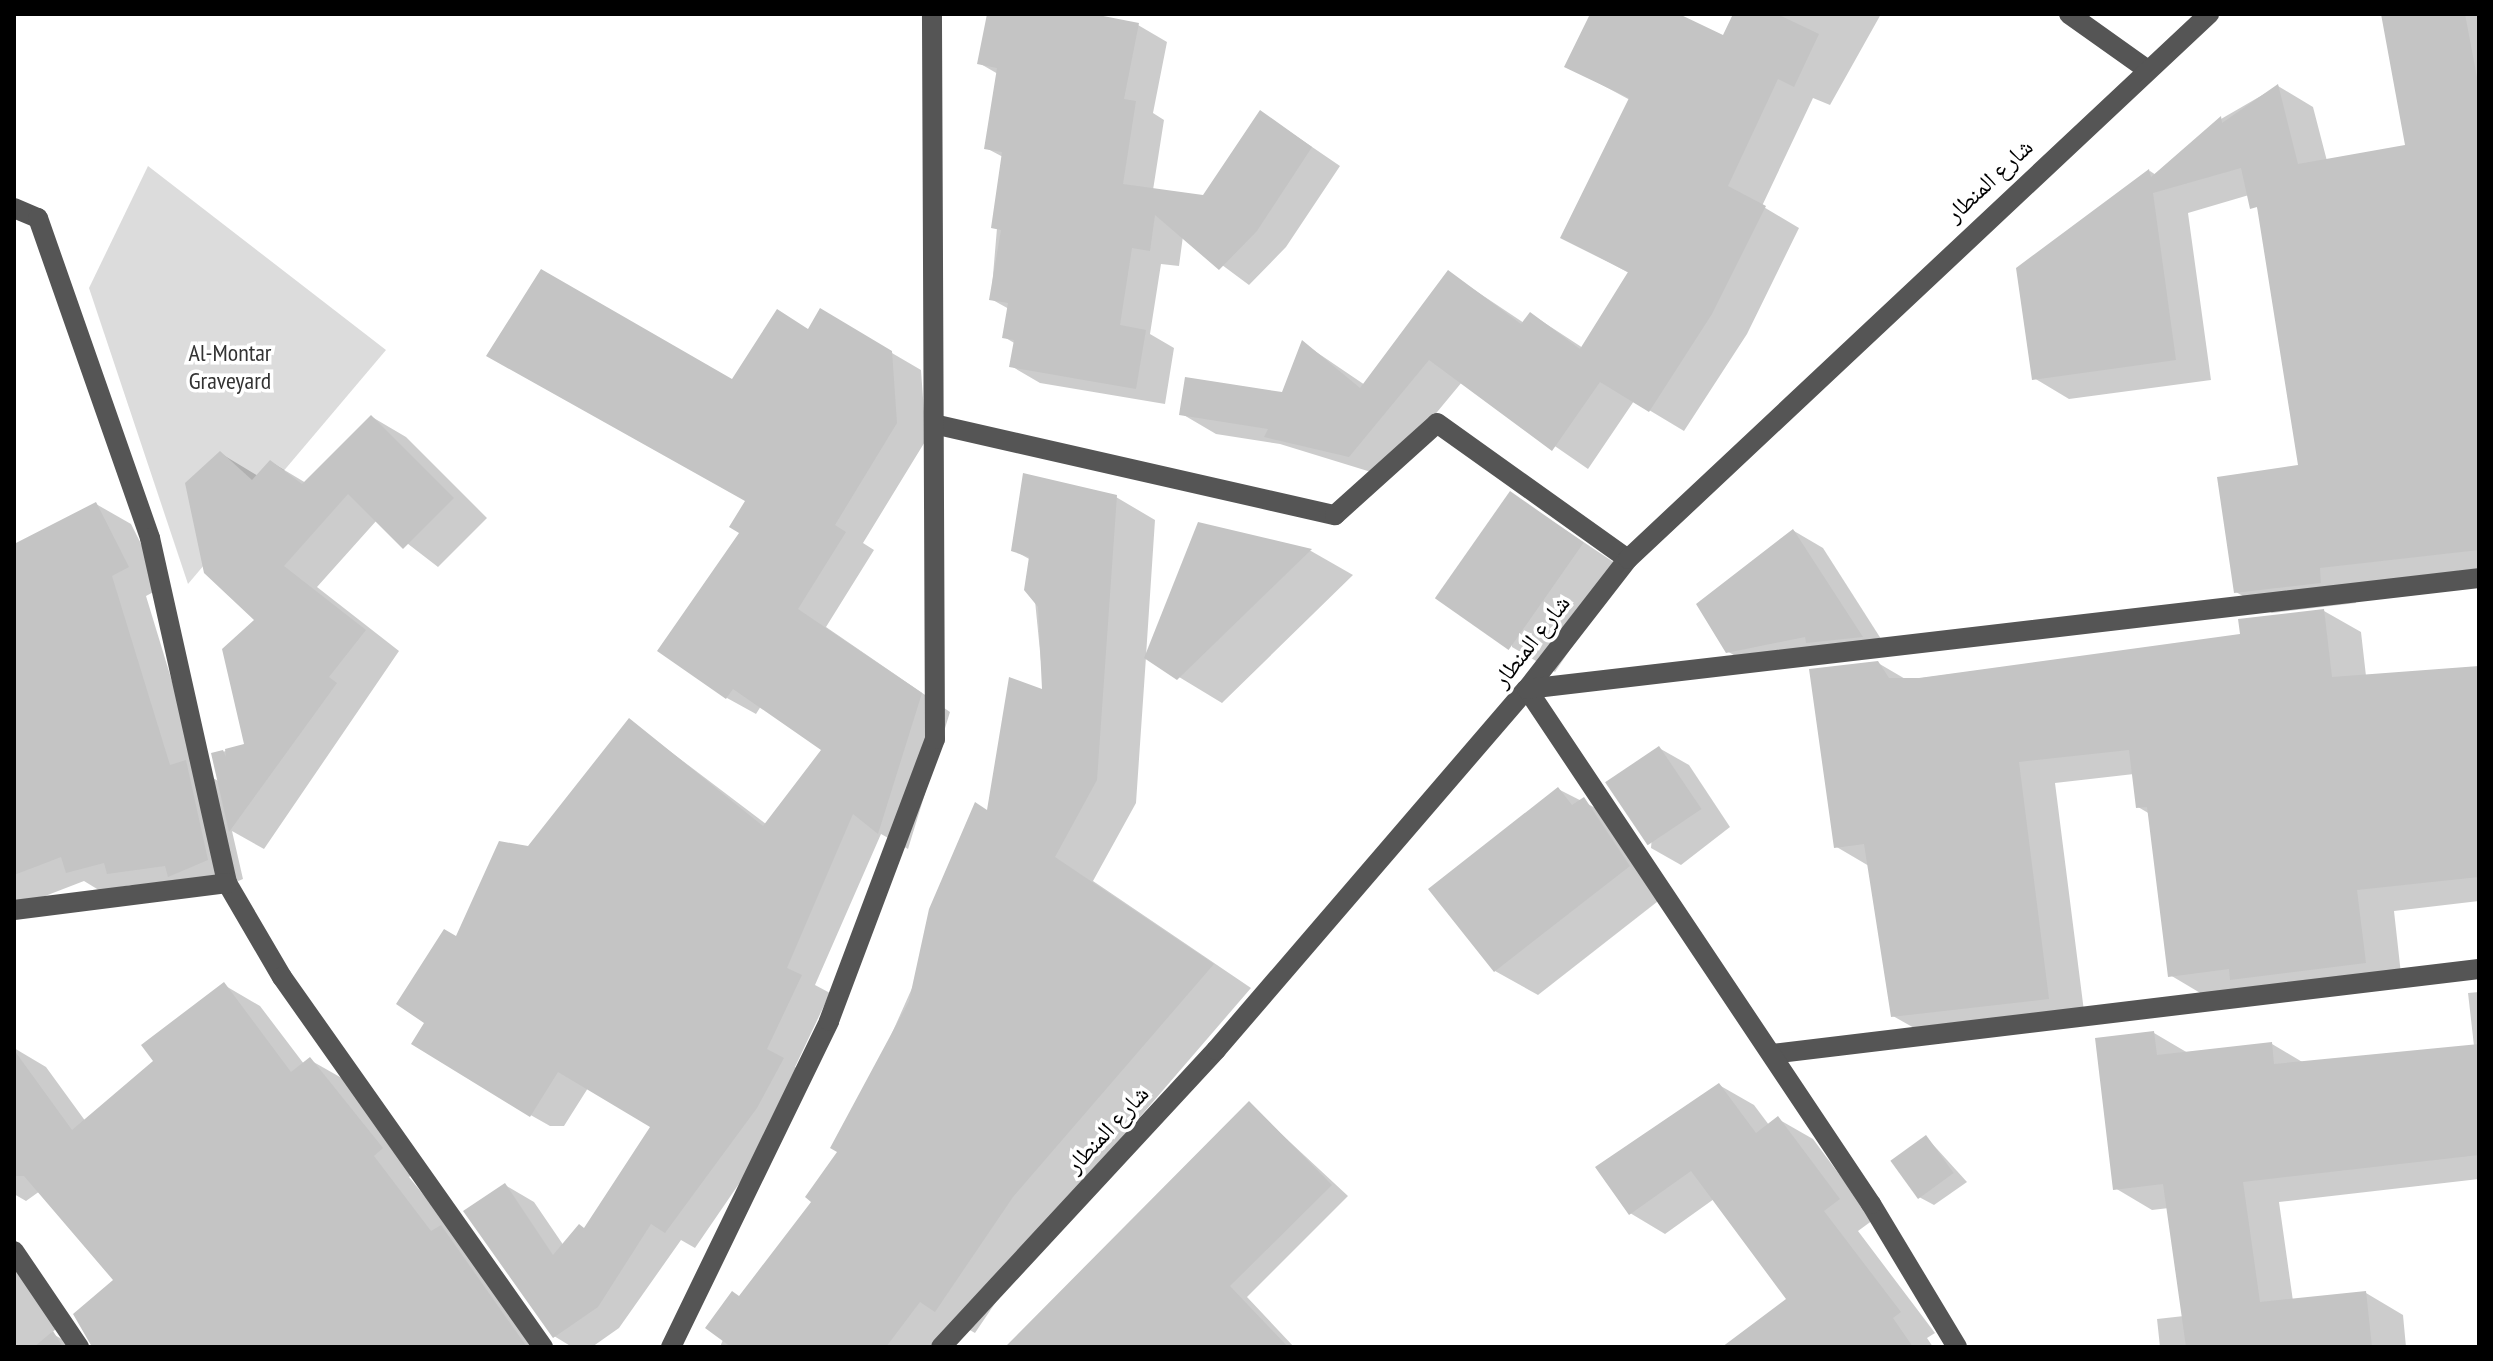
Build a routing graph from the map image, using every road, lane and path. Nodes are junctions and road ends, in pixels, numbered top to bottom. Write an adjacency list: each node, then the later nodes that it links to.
1 (932, 14): 6 (street)
2 (2069, 14): 4 (street)
3 (2209, 14): 4 (street, شارع المنطار)
4 (2145, 68): 7 (street, شارع المنطار)
5 (14, 208): 10 (street)
6 (938, 425): 7 (street); 17 (street)
7 (1628, 559): 9 (street, شارع المنطار)
8 (2479, 578): 9 (street)
9 (1527, 689): 13 (street); 18 (street, شارع المنطار)
10 (227, 883): 11 (street); 16 (street)
11 (14, 910)
12 (2479, 969): 13 (street)
13 (1772, 1054): 19 (street)
14 (14, 1251): 15 (street)
15 (79, 1347)
16 (543, 1347)
17 (671, 1347)
18 (941, 1347)
19 (1957, 1347)

